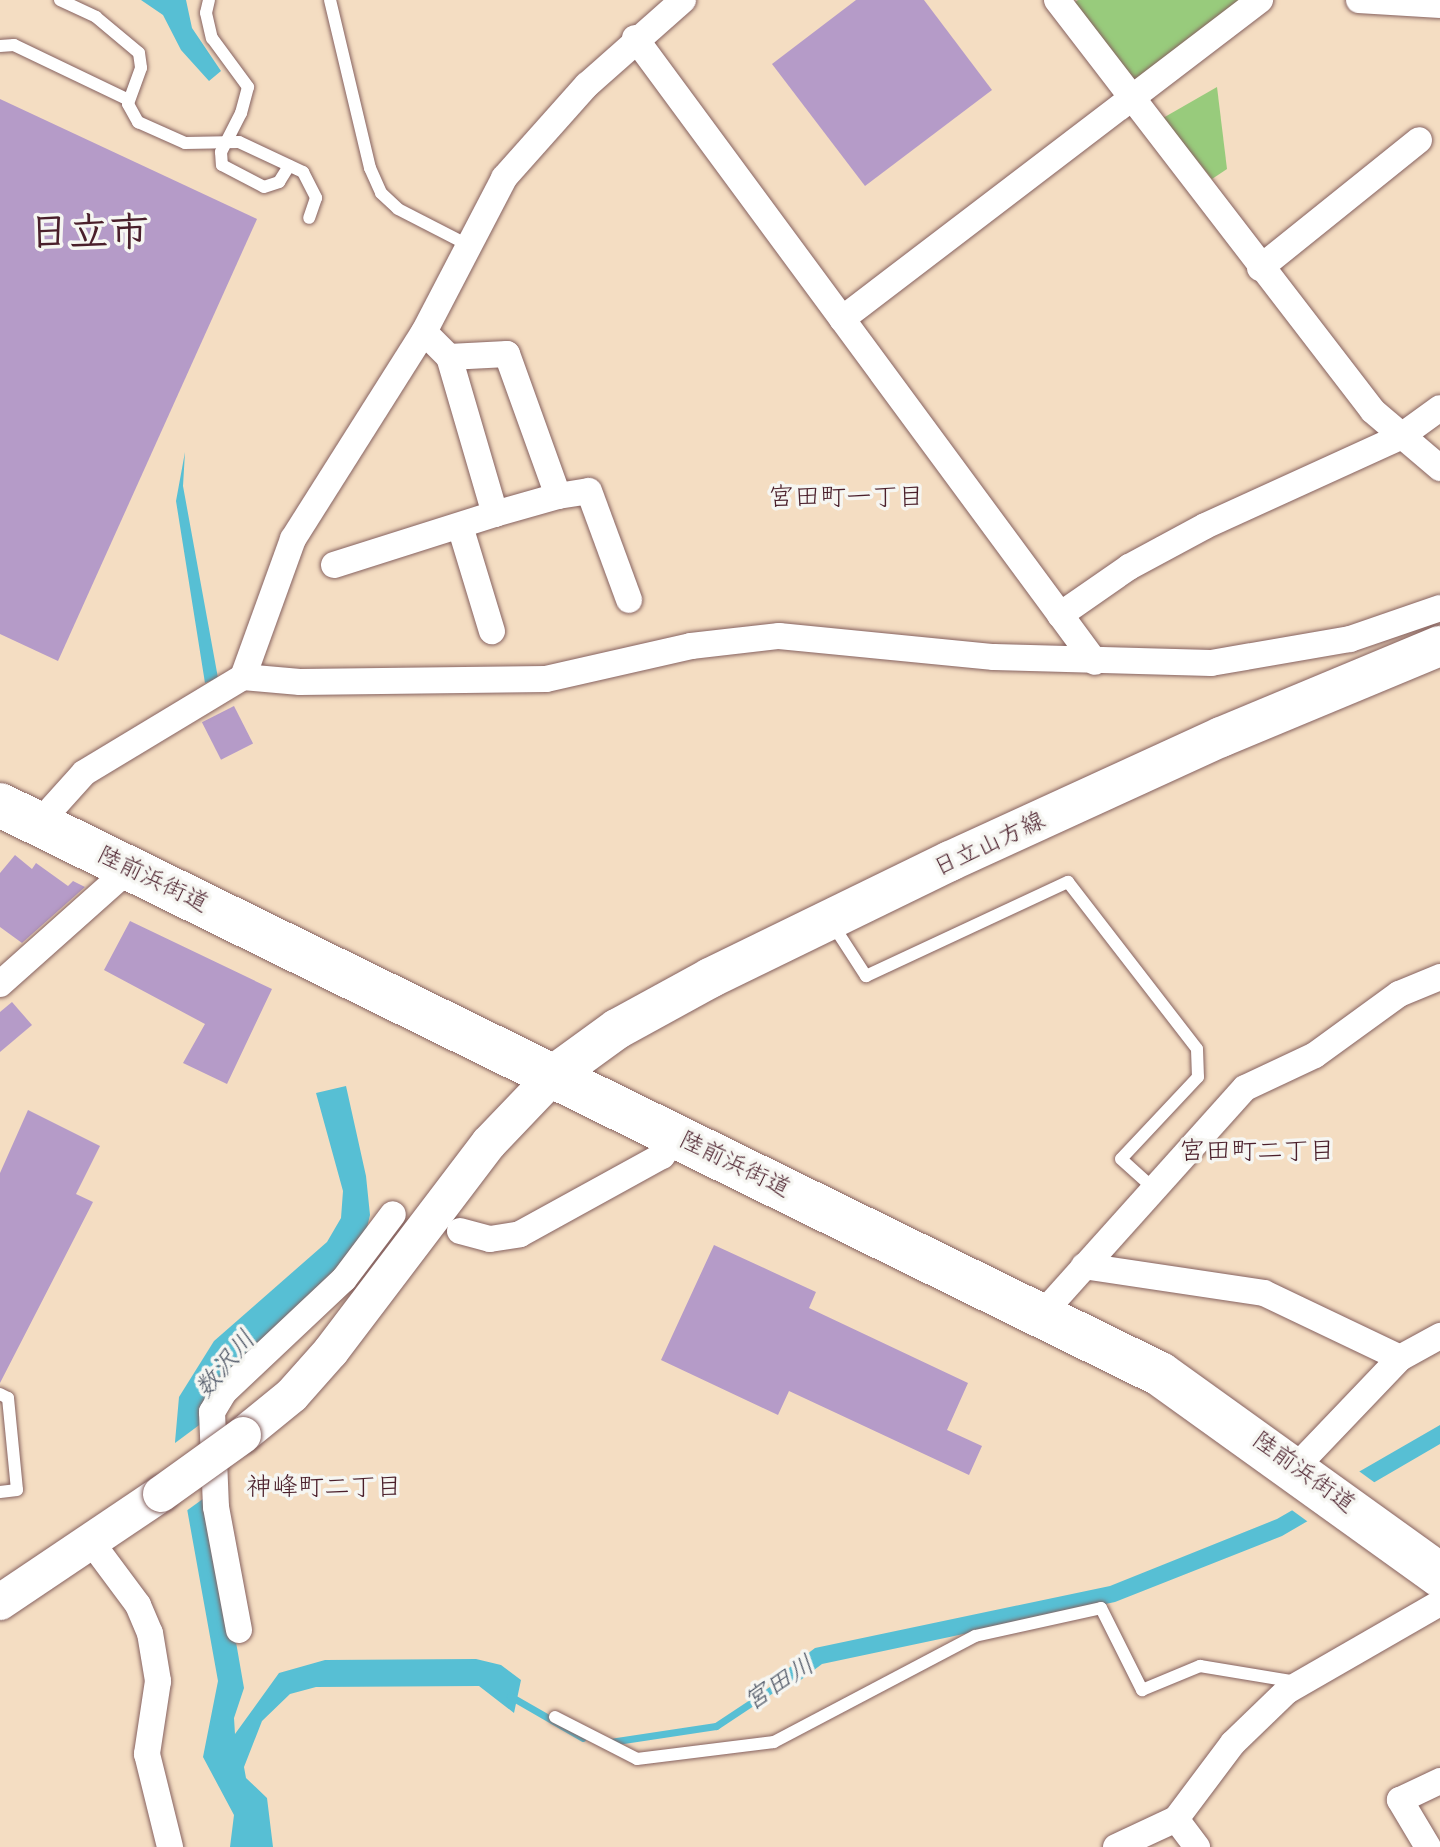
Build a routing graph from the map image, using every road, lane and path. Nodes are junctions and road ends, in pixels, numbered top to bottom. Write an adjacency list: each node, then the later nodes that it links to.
1 (60, 0): 12 (lane)
2 (209, 0): 13 (lane)
3 (330, 0): 17 (lane)
4 (683, 0): 9 (street)
5 (1057, 0): 11 (street)
6 (1260, 0): 11 (street)
7 (1359, 0): 8 (street)
8 (1440, 5)
9 (635, 38): 17 (street); 19 (street)
10 (0, 46): 12 (lane)
11 (1131, 96): 18 (street); 19 (street)
12 (129, 100): 13 (lane)
13 (227, 140): 15 (lane); 15 (lane)
14 (1419, 140): 18 (street)
15 (289, 166): 16 (lane)
16 (309, 218)
17 (471, 246): 20 (street)
18 (1260, 268): 23 (street)
19 (842, 319): 31 (street)
20 (424, 332): 21 (street); 35 (street)
21 (449, 357): 25 (street); 26 (street)
22 (1440, 408): 23 (street)
23 (1400, 437): 24 (street); 31 (street)
24 (1440, 468)
25 (558, 496): 26 (street); 29 (street)
26 (495, 514): 27 (street)
27 (460, 526): 28 (street); 32 (street)
28 (334, 565)
29 (629, 600)
30 (1440, 608): 34 (street)
31 (1060, 615): 34 (street)
32 (492, 631)
33 (1440, 646): 39 (main road, 日立山方線)
34 (1095, 662): 35 (street)
35 (243, 677): 37 (street)
36 (0, 805): 37 (highway, 陸前浜街道)
37 (39, 823): 38 (highway, 陸前浜街道)
38 (130, 868): 41 (street); 42 (highway, 陸前浜街道)
39 (830, 920): 42 (main road, 日立山方線); 44 (lane)
40 (1440, 977): 44 (street)
41 (0, 984)
42 (555, 1074): 43 (highway, 陸前浜街道); 54 (street, bridge)
43 (677, 1135): 46 (street); 48 (highway, 陸前浜街道)
44 (1152, 1187): 47 (street)
45 (393, 1214): 58 (street)
46 (460, 1231)
47 (1084, 1266): 48 (street); 50 (street)
48 (1043, 1313): 52 (highway, 陸前浜街道)
49 (1440, 1336): 50 (street)
50 (1400, 1358): 52 (street)
51 (0, 1394): 53 (lane)
52 (1302, 1471): 55 (highway, 陸前浜街道)
53 (0, 1492)
54 (92, 1543): 56 (street); 63 (street)
55 (1440, 1575)
56 (0, 1602)
57 (1440, 1603): 59 (street)
58 (239, 1630)
59 (1300, 1683): 60 (lane); 62 (street)
60 (555, 1717)
61 (1440, 1781): 66 (street)
62 (1176, 1819): 64 (street); 65 (street)
63 (170, 1847)
64 (1116, 1847)
65 (1197, 1847)
66 (1428, 1847)

